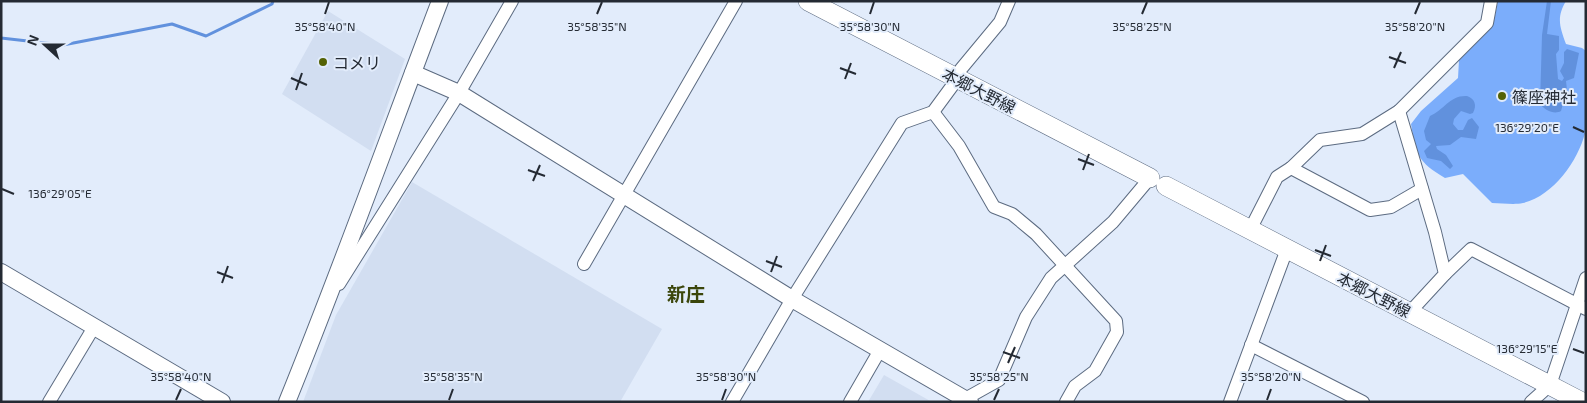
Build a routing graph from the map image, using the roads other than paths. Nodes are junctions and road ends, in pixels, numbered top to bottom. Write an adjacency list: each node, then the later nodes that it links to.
1 (440, 1): 7 (street)
2 (512, 1): 9 (street)
3 (736, 1): 15 (street)
4 (808, 1): 8 (main road, 本郷大野線)
5 (1009, 1): 8 (street)
6 (1490, 1): 10 (street)
7 (413, 73): 9 (street); 24 (street)
8 (958, 78): 11 (street); 13 (main road, 本郷大野線)
9 (459, 93): 15 (street); 24 (street)
10 (1399, 111): 12 (street); 14 (street)
11 (933, 112): 19 (street); 23 (street)
12 (1291, 168): 14 (street); 16 (street)
13 (1158, 182): 16 (main road, 本郷大野線); 19 (street)
14 (1422, 189): 21 (street)
15 (624, 195): 18 (street); 23 (street)
16 (1250, 230): 17 (main road, 本郷大野線)
17 (1287, 249): 26 (main road, 本郷大野線); 28 (street)
18 (584, 264)
19 (1066, 265): 31 (street); 37 (street)
20 (1, 272): 27 (street)
21 (1445, 274): 25 (street); 26 (street)
22 (1586, 278): 25 (street)
23 (792, 299): 29 (street); 35 (street)
24 (328, 301): 34 (street)
25 (1581, 307): 30 (street)
26 (1410, 312): 30 (main road, 本郷大野線)
27 (94, 327): 32 (street); 33 (street)
28 (1251, 345): 38 (street); 39 (street)
29 (880, 350): 31 (street); 36 (street)
30 (1550, 385): 40 (street); 41 (main road, 本郷大野線)
31 (967, 400)
32 (48, 402)
33 (222, 402)
34 (287, 402)
35 (732, 402)
36 (850, 402)
37 (1066, 402)
38 (1230, 402)
39 (1363, 402)
40 (1532, 402)
41 (1582, 402)

